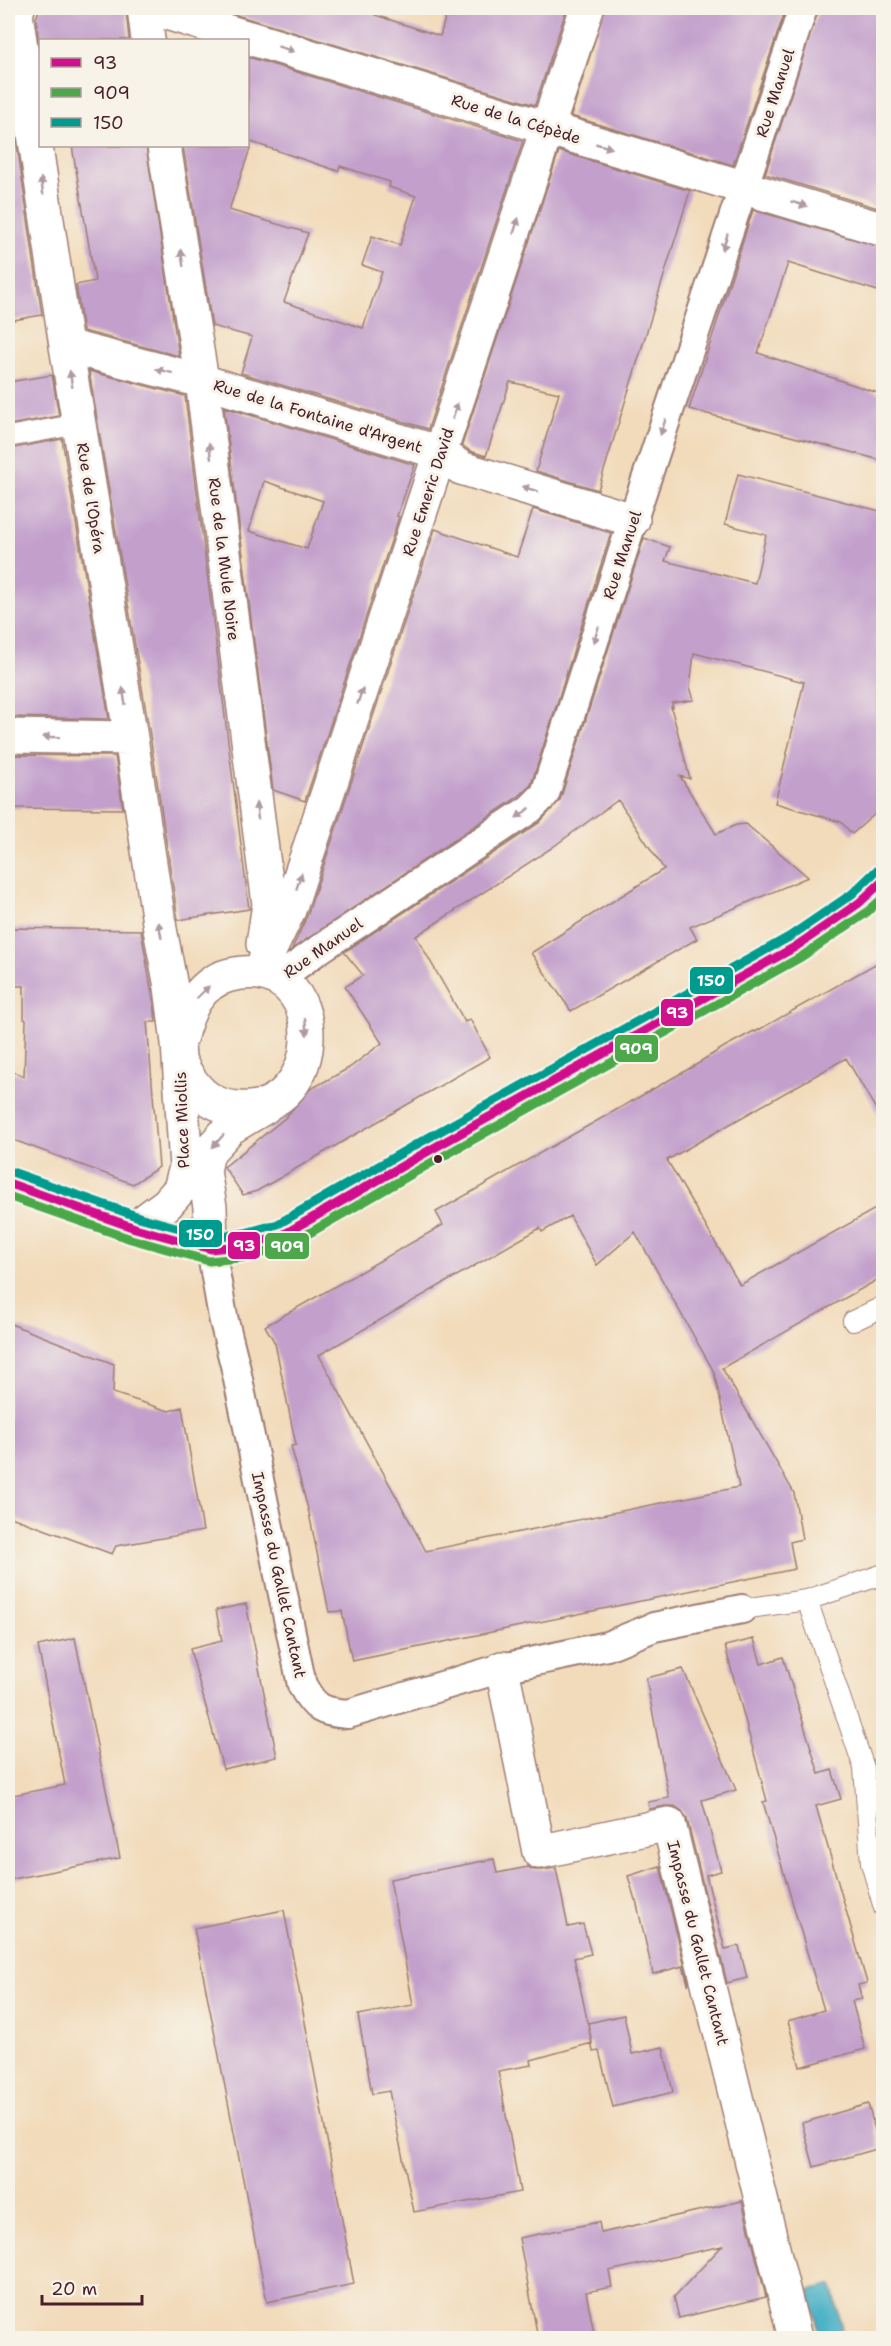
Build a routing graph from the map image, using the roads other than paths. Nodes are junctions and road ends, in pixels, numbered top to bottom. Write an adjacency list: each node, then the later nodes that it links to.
1 (18, 8): 10 (street, Rue de l'Opéra, one-way to 1)
2 (587, 8): 6 (street, Rue Emeric David)
3 (803, 8): 8 (street, Rue Manuel)
4 (159, 9): 5 (street); 6 (street, Rue de la Cépède, one-way to 6)
5 (148, 39)
6 (548, 129): 8 (street, Rue de la Cépède, one-way to 8); 14 (street, Rue Emeric David, one-way to 6)
7 (164, 147): 11 (street, Rue de la Mule Noire, one-way to 7)
8 (743, 187): 9 (street, Rue de la Cépède, one-way to 9); 15 (street, Rue Manuel, one-way to 15)
9 (884, 230)
10 (66, 346): 11 (street, Rue de la Fontaine d'Argent, one-way to 10); 12 (street, Rue de l'Opéra, one-way to 10)
11 (201, 381): 14 (street, Rue de la Fontaine d'Argent); 19 (street, Rue de la Mule Noire, one-way to 11)
12 (79, 424): 13 (lane); 17 (street, Rue de l'Opéra, one-way to 12)
13 (8, 437)
14 (441, 453): 15 (street, Rue de la Fontaine d'Argent, one-way to 14); 19 (street, Rue Emeric David, one-way to 14)
15 (633, 520): 19 (street, Rue Manuel, one-way to 19)
16 (8, 736): 17 (street, one-way to 16)
17 (131, 738): 20 (street, Rue de l'Opéra, one-way to 17)
18 (884, 880): 25 (street)
19 (269, 976): 21 (street, Place Miollis, one-way to 19); 22 (street, Place Miollis, one-way to 22)
20 (171, 987): 21 (street, Place Miollis)
21 (179, 1053): 22 (street, Place Miollis); 24 (street, Place Miollis)
22 (265, 1107): 25 (street, Place Miollis, one-way to 25)
23 (8, 1183): 24 (street)
24 (135, 1228): 25 (street)
25 (211, 1249): 31 (street, Impasse du Gallet Cantant)
26 (884, 1306): 27 (lane)
27 (853, 1321)
28 (884, 1574): 29 (lane)
29 (807, 1600): 30 (lane); 32 (lane)
30 (742, 1609): 31 (street, Impasse du Gallet Cantant)
31 (502, 1668): 33 (street, Impasse du Gallet Cantant)
32 (884, 1908)
33 (795, 2338)

